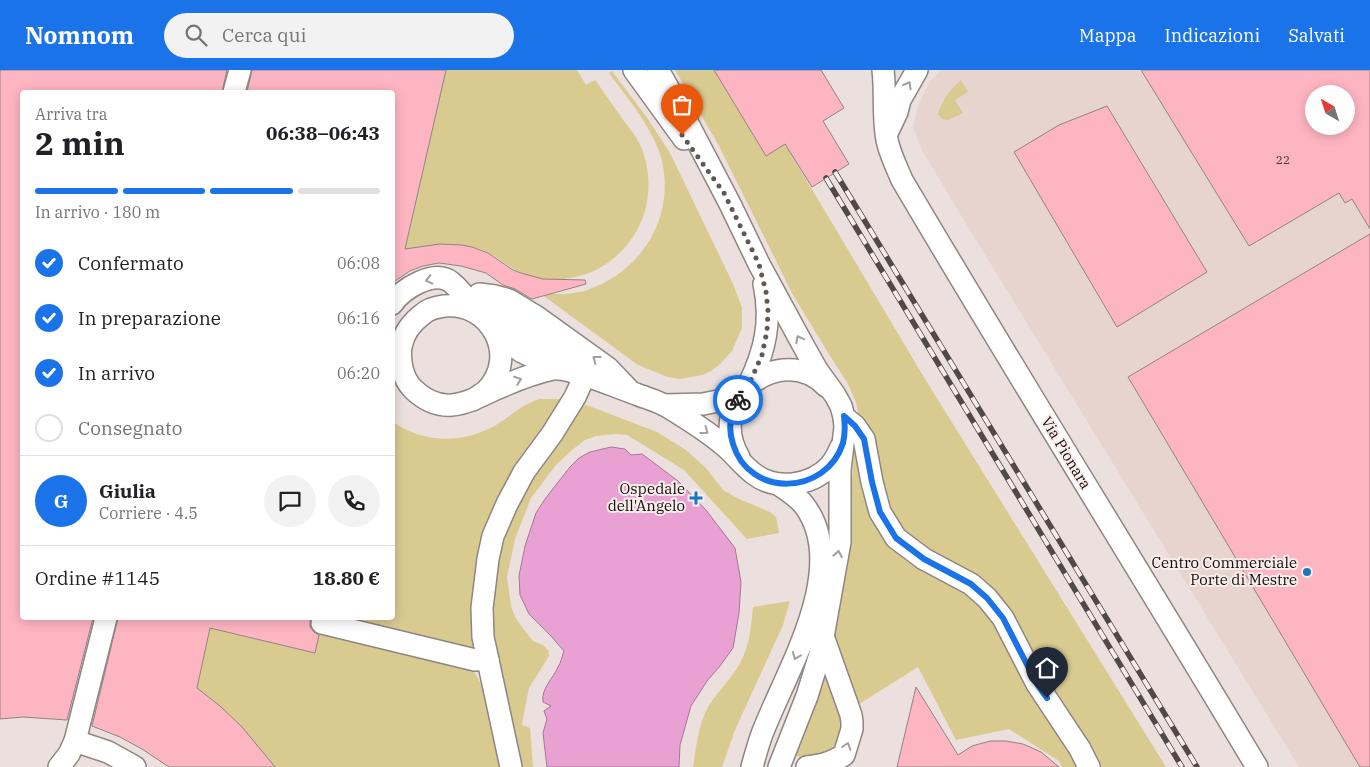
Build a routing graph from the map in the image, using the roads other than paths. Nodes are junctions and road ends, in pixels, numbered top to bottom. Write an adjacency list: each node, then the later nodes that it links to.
1 (240, 70): 6 (street)
2 (634, 70): 8 (street)
3 (658, 70): 8 (street)
4 (883, 70): 7 (street, Via Pionara)
5 (917, 70): 7 (street, one-way to 5)
6 (235, 90)
7 (886, 133): 39 (street, Via Pionara)
8 (724, 193): 9 (street)
9 (759, 264): 16 (street); 19 (street, one-way to 9)
10 (395, 299): 11 (street, one-way to 10)
11 (458, 301): 12 (street); 13 (street); 15 (street); 18 (street, one-way to 11)
12 (485, 320): 14 (street); 21 (street)
13 (395, 351): 20 (street)
14 (556, 368): 15 (street); 21 (street, one-way to 14)
15 (585, 375): 18 (street); 30 (street)
16 (746, 388): 19 (street); 22 (street); 25 (street)
17 (395, 390): 20 (street)
18 (631, 392): 22 (street)
19 (835, 395): 23 (street)
20 (420, 396): 21 (street)
21 (473, 400)
22 (665, 405): 25 (street, one-way to 25)
23 (844, 416): 24 (street); 38 (street)
24 (843, 442): 26 (street); 29 (street, one-way to 24)
25 (742, 462): 26 (street)
26 (778, 484): 35 (street, one-way to 35)
27 (105, 620): 31 (street)
28 (322, 623): 30 (street)
29 (823, 636): 36 (street); 37 (street, one-way to 29)
30 (488, 659): 34 (street)
31 (75, 741): 32 (street); 33 (street)
32 (59, 767)
33 (135, 767)
34 (511, 767)
35 (752, 767)
36 (779, 767)
37 (807, 767)
38 (1089, 767)
39 (1256, 767)

